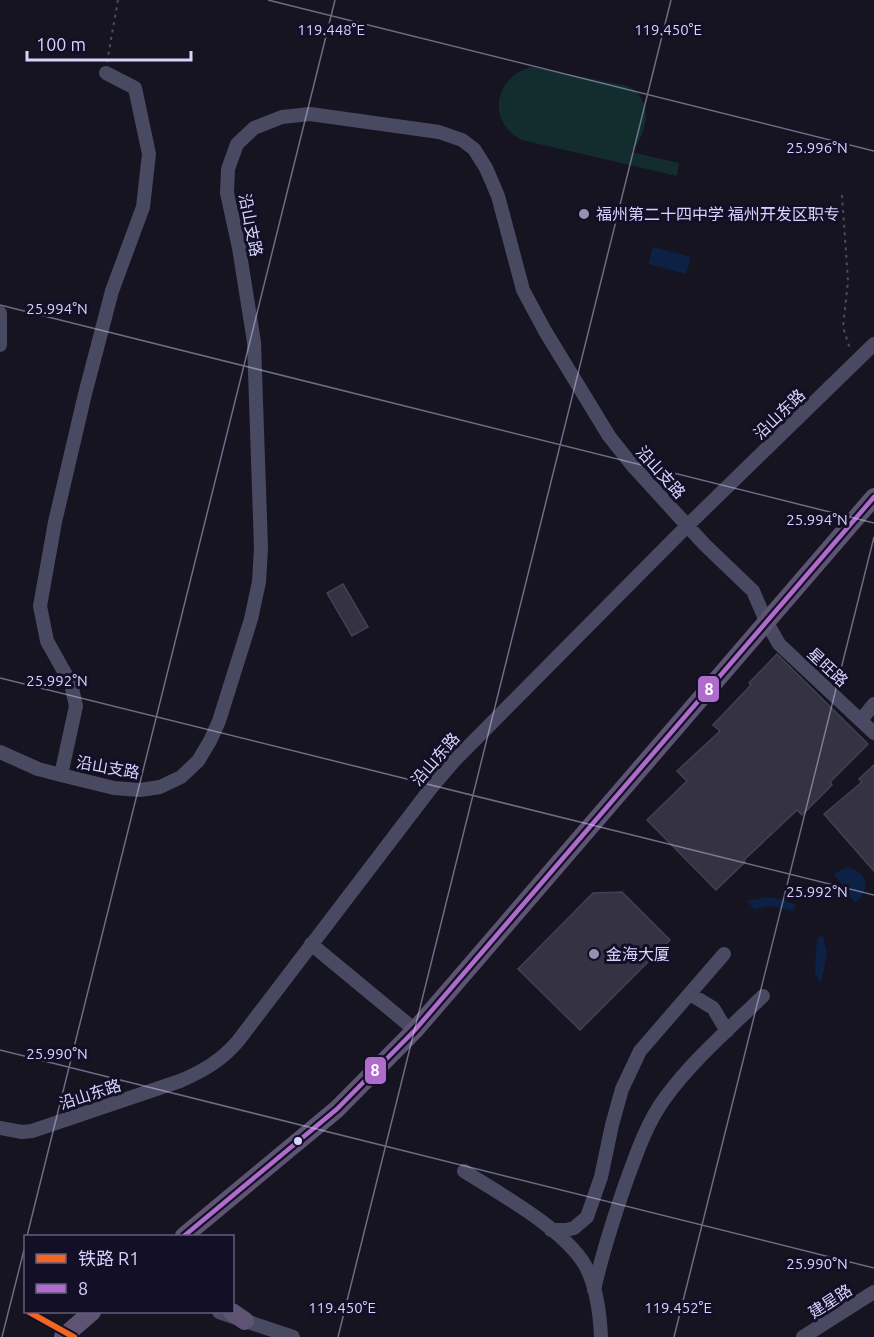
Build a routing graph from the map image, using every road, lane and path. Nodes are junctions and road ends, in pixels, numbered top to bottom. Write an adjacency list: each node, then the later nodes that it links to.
1 (118, 0): 2 (path)
2 (106, 73): 15 (street)
3 (842, 195): 7 (path)
4 (0, 313): 6 (street)
5 (874, 344): 7 (street, 沿山东路)
6 (0, 345)
7 (855, 364): 9 (street, 沿山东路)
8 (874, 497): 10 (main road)
9 (687, 526): 10 (street, 沿山支路); 15 (street, 沿山支路); 16 (street, 沿山东路)
10 (766, 621): 12 (street, 星旺路); 20 (main road)
11 (874, 704): 12 (street)
12 (861, 720): 13 (street, 星旺路)
13 (874, 733)
14 (0, 752): 15 (street, 沿山支路)
15 (61, 775)
16 (311, 944): 20 (street); 22 (street, 沿山东路)
17 (724, 954): 18 (street)
18 (690, 994): 21 (street); 24 (street)
19 (763, 996): 21 (street)
20 (415, 1030): 25 (main road)
21 (727, 1031): 26 (street)
22 (0, 1128)
23 (464, 1171): 24 (street)
24 (551, 1230): 26 (street)
25 (188, 1235)
26 (594, 1290): 32 (street)
27 (874, 1292): 33 (street, 建星路)
28 (90, 1313): 30 (main road)
29 (239, 1316): 31 (street)
30 (63, 1337)
31 (293, 1337)
32 (601, 1337)
33 (802, 1337)

